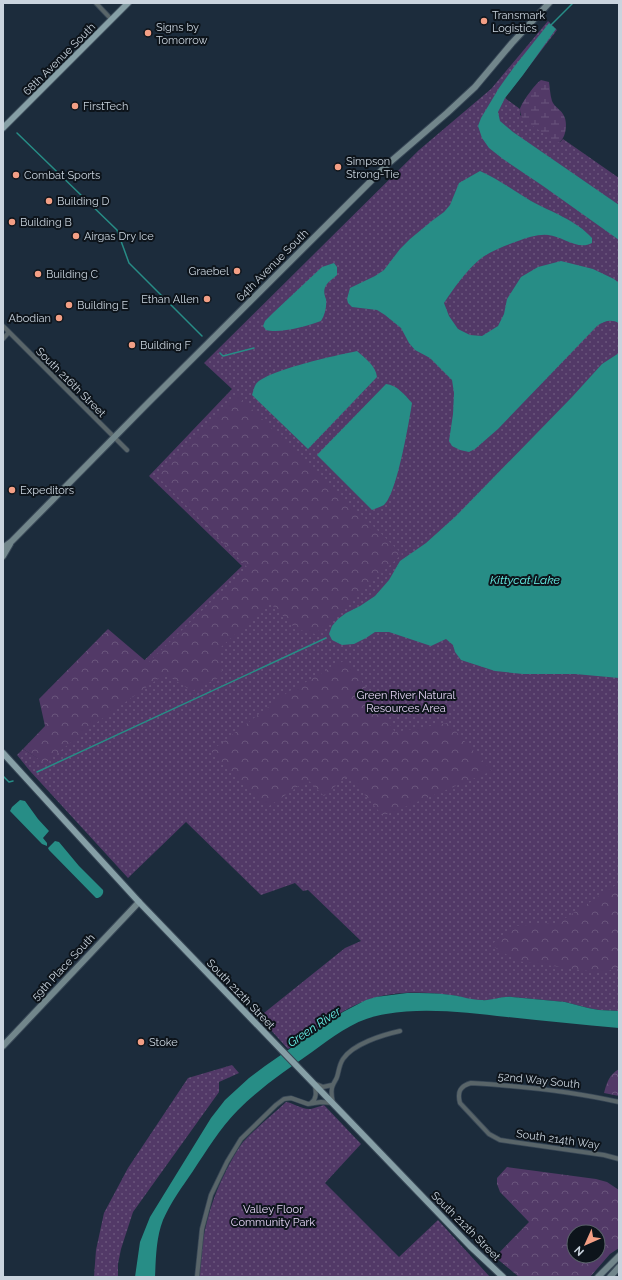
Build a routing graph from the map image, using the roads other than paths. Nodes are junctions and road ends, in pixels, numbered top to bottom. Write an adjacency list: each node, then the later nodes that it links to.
1 (96, 3): 4 (street)
2 (128, 3): 4 (main road, 68th Avenue South)
3 (549, 3): 9 (street, 64th Avenue South)
4 (112, 20): 5 (main road, 68th Avenue South)
5 (3, 128)
6 (3, 326): 7 (street, South 216th Street)
7 (9, 332): 8 (street); 9 (street, South 216th Street)
8 (3, 338)
9 (114, 437): 10 (street, South 216th Street); 11 (street, 64th Avenue South)
10 (127, 450)
11 (11, 542): 12 (street, 64th Avenue South); 13 (street, 64th Avenue South)
12 (3, 548)
13 (3, 556)
14 (3, 753): 15 (main road, South 212th Street)
15 (139, 902): 17 (street, 59th Place South); 18 (main road, South 212th Street)
16 (400, 1031): 19 (street)
17 (3, 1046)
18 (315, 1084): 19 (street); 21 (main road, South 212th Street); 22 (street)
19 (332, 1085): 21 (street)
20 (619, 1102): 23 (street, 52nd Way South)
21 (333, 1103): 22 (street); 28 (main road, South 212th Street)
22 (311, 1104): 27 (street)
23 (495, 1138): 24 (street, South 214th Way)
24 (619, 1159)
25 (619, 1256): 29 (street)
26 (619, 1267): 30 (street)
27 (197, 1277)
28 (504, 1277)
29 (598, 1277)
30 (610, 1277)

